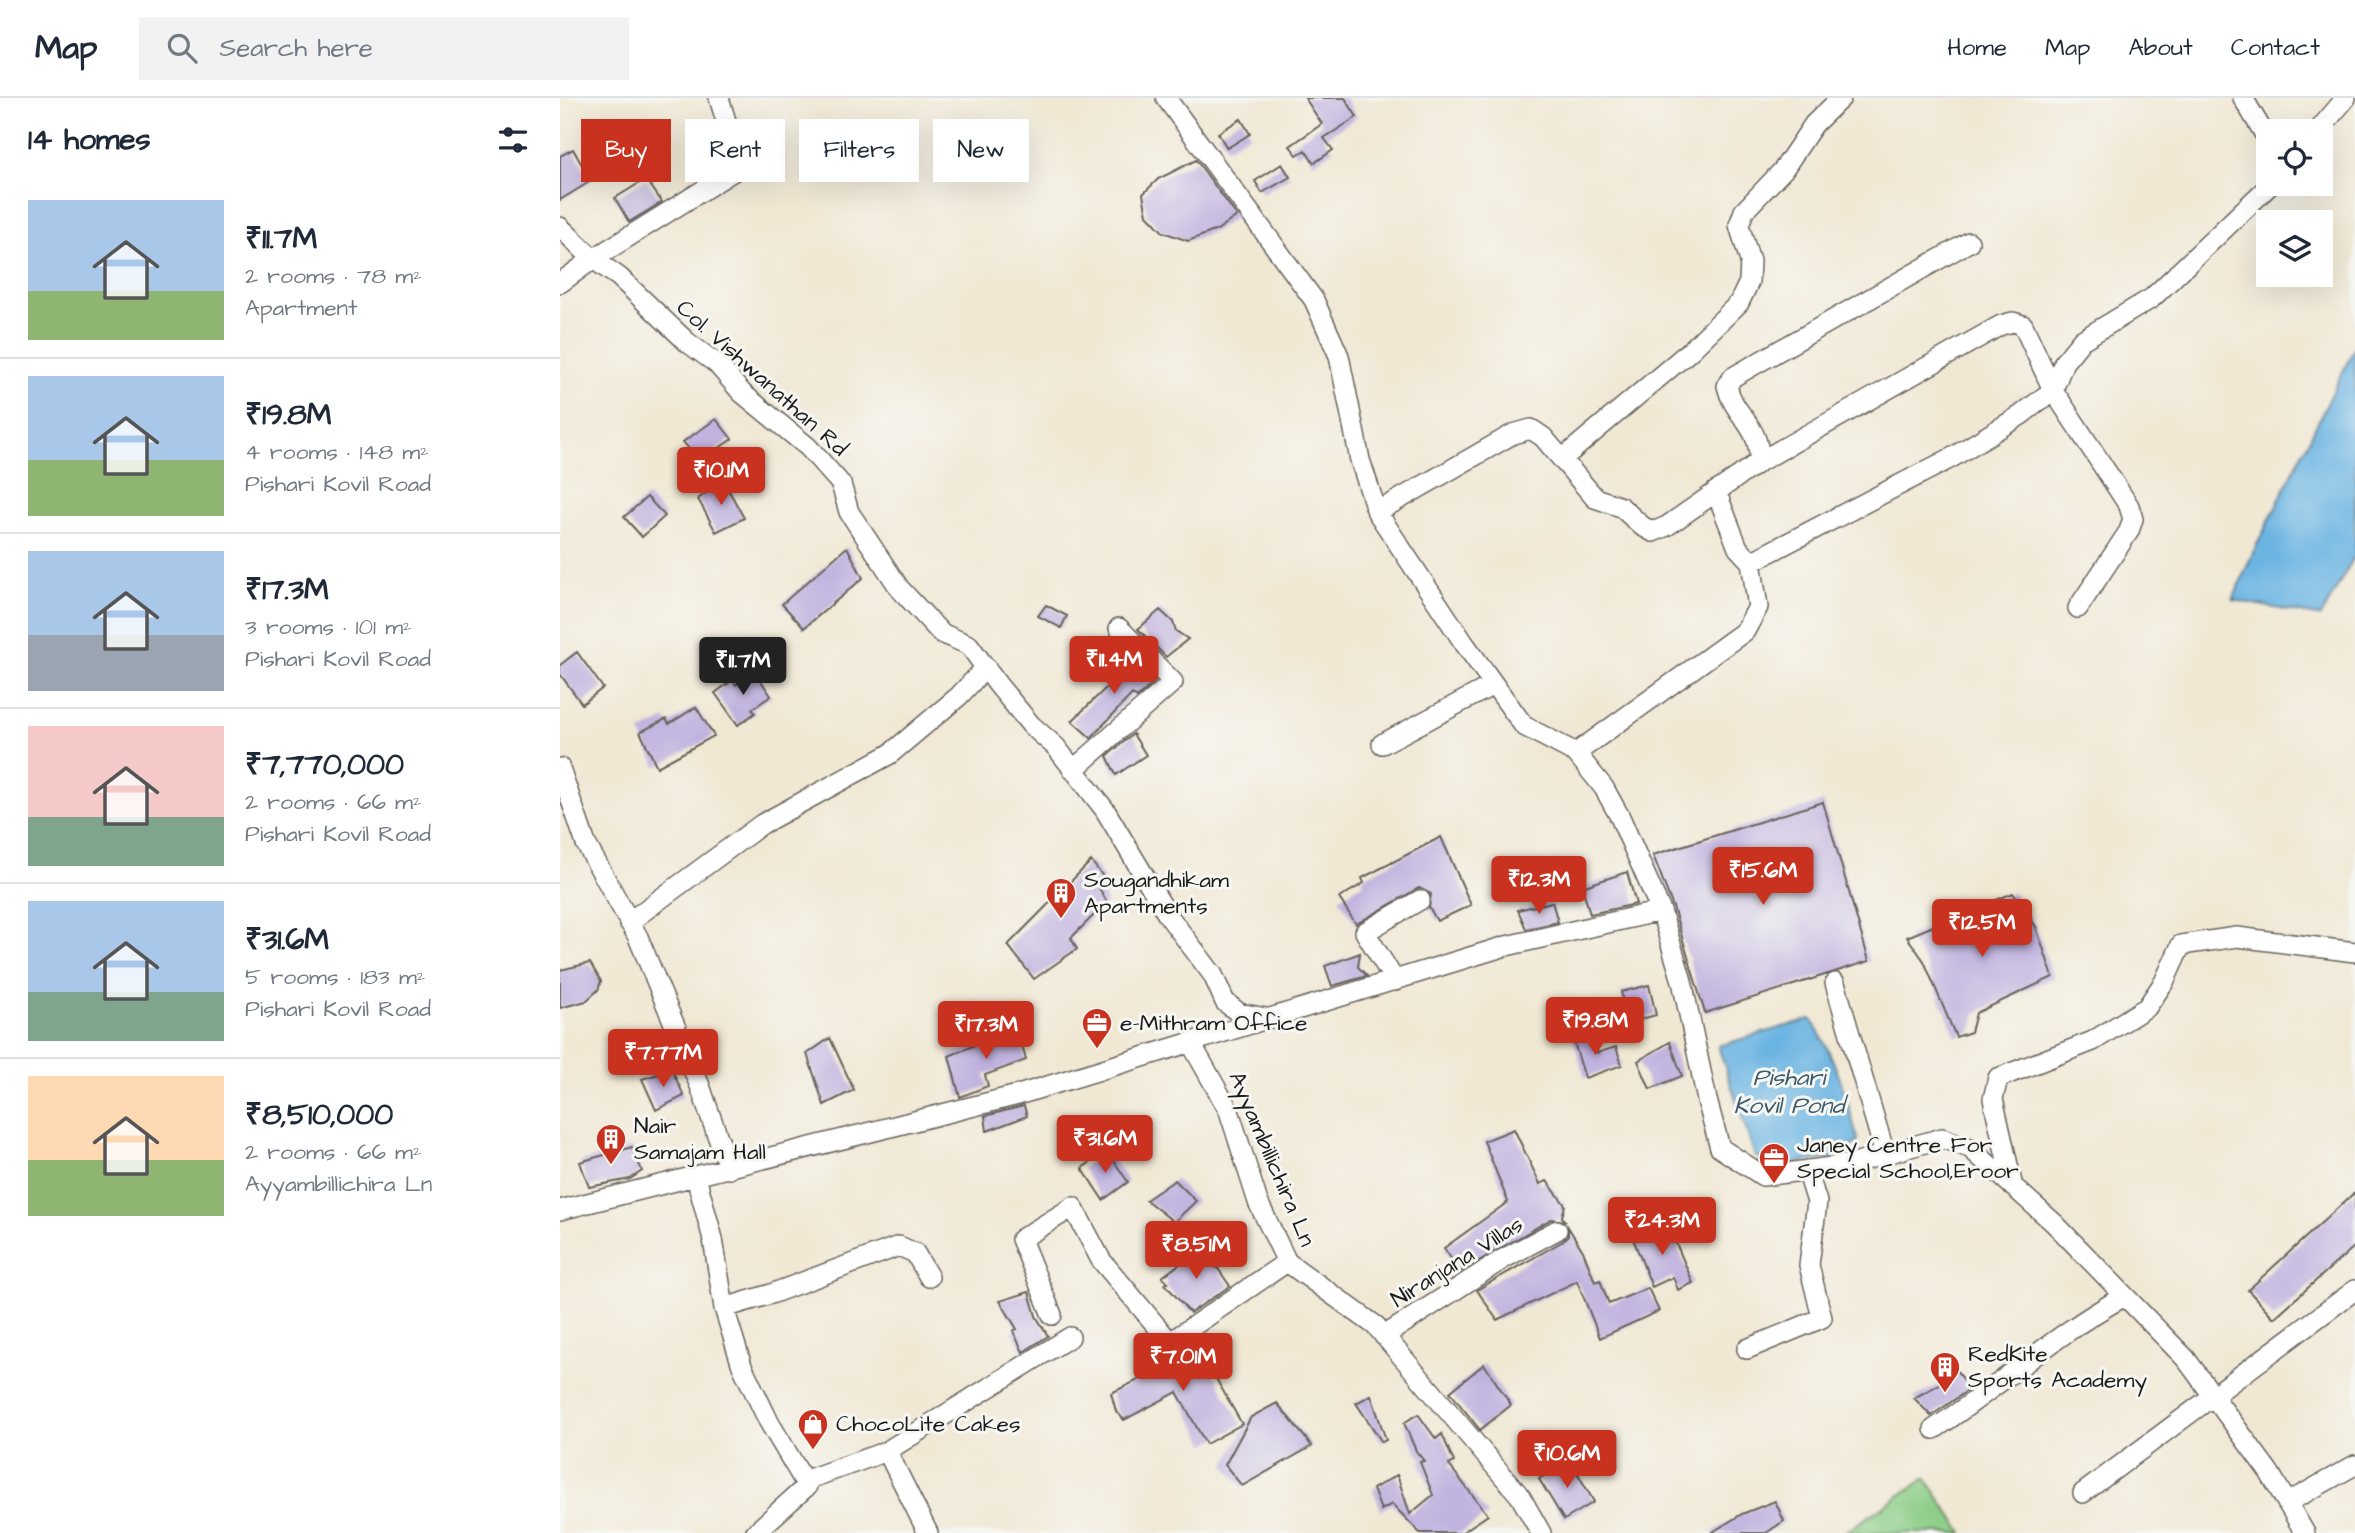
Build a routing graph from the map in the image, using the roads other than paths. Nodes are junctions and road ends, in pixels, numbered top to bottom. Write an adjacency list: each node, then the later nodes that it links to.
1 (719, 98): 11 (street)
2 (1166, 98): 17 (street)
3 (1841, 98): 14 (street)
4 (2243, 98): 7 (street)
5 (2346, 98): 6 (street)
6 (2328, 119)
7 (2256, 120)
8 (2258, 196): 13 (street)
9 (560, 227): 11 (street, Col. Vishwanathan Rd)
10 (1969, 242): 15 (street)
11 (593, 259): 12 (street); 21 (street, Col. Vishwanathan Rd)
12 (560, 283)
13 (2053, 390): 15 (street); 18 (street); 19 (street)
14 (1562, 459): 16 (street); 17 (street)
15 (1759, 462): 16 (street)
16 (1716, 491): 18 (street)
17 (1377, 512): 22 (street)
18 (1751, 562): 24 (street)
19 (2078, 608)
20 (1119, 628): 26 (street)
21 (986, 667): 26 (street, Col. Vishwanathan Rd); 29 (street)
22 (1493, 685): 23 (street); 24 (street)
23 (1382, 744)
24 (1576, 753): 28 (street)
25 (560, 768): 29 (street)
26 (1073, 770): 33 (street, Col. Vishwanathan Rd)
27 (1420, 900): 31 (street)
28 (1661, 911): 31 (street); 37 (street)
29 (629, 922): 36 (street)
30 (2355, 953): 39 (street)
31 (1395, 981): 33 (street)
32 (1835, 983): 35 (street)
33 (1274, 1019): 34 (street)
34 (1191, 1044): 36 (street); 42 (street, Ayyambillichira Ln)
35 (1885, 1154): 37 (street); 39 (street)
36 (729, 1169): 38 (street)
37 (1807, 1170): 50 (street)
38 (696, 1177): 40 (street); 46 (street)
39 (2013, 1187): 45 (street)
40 (560, 1210)
41 (1557, 1230): 48 (street, Niranjana Villas)
42 (1287, 1262): 47 (street); 48 (street, Ayyambillichira Ln)
43 (929, 1277): 46 (street)
44 (2355, 1290): 51 (street)
45 (2125, 1296): 51 (street); 52 (street)
46 (724, 1308): 55 (street)
47 (1052, 1315)
48 (1384, 1336): 60 (street, Ayyambillichira Ln)
49 (1070, 1337): 53 (street)
50 (1746, 1349)
51 (2213, 1394): 56 (street); 57 (street)
52 (1934, 1429)
53 (887, 1451): 55 (street); 59 (street)
54 (2355, 1465): 57 (street)
55 (806, 1480): 58 (street)
56 (2083, 1493)
57 (2287, 1503): 61 (street)
58 (755, 1533)
59 (928, 1533)
60 (1541, 1533)
61 (2305, 1533)

